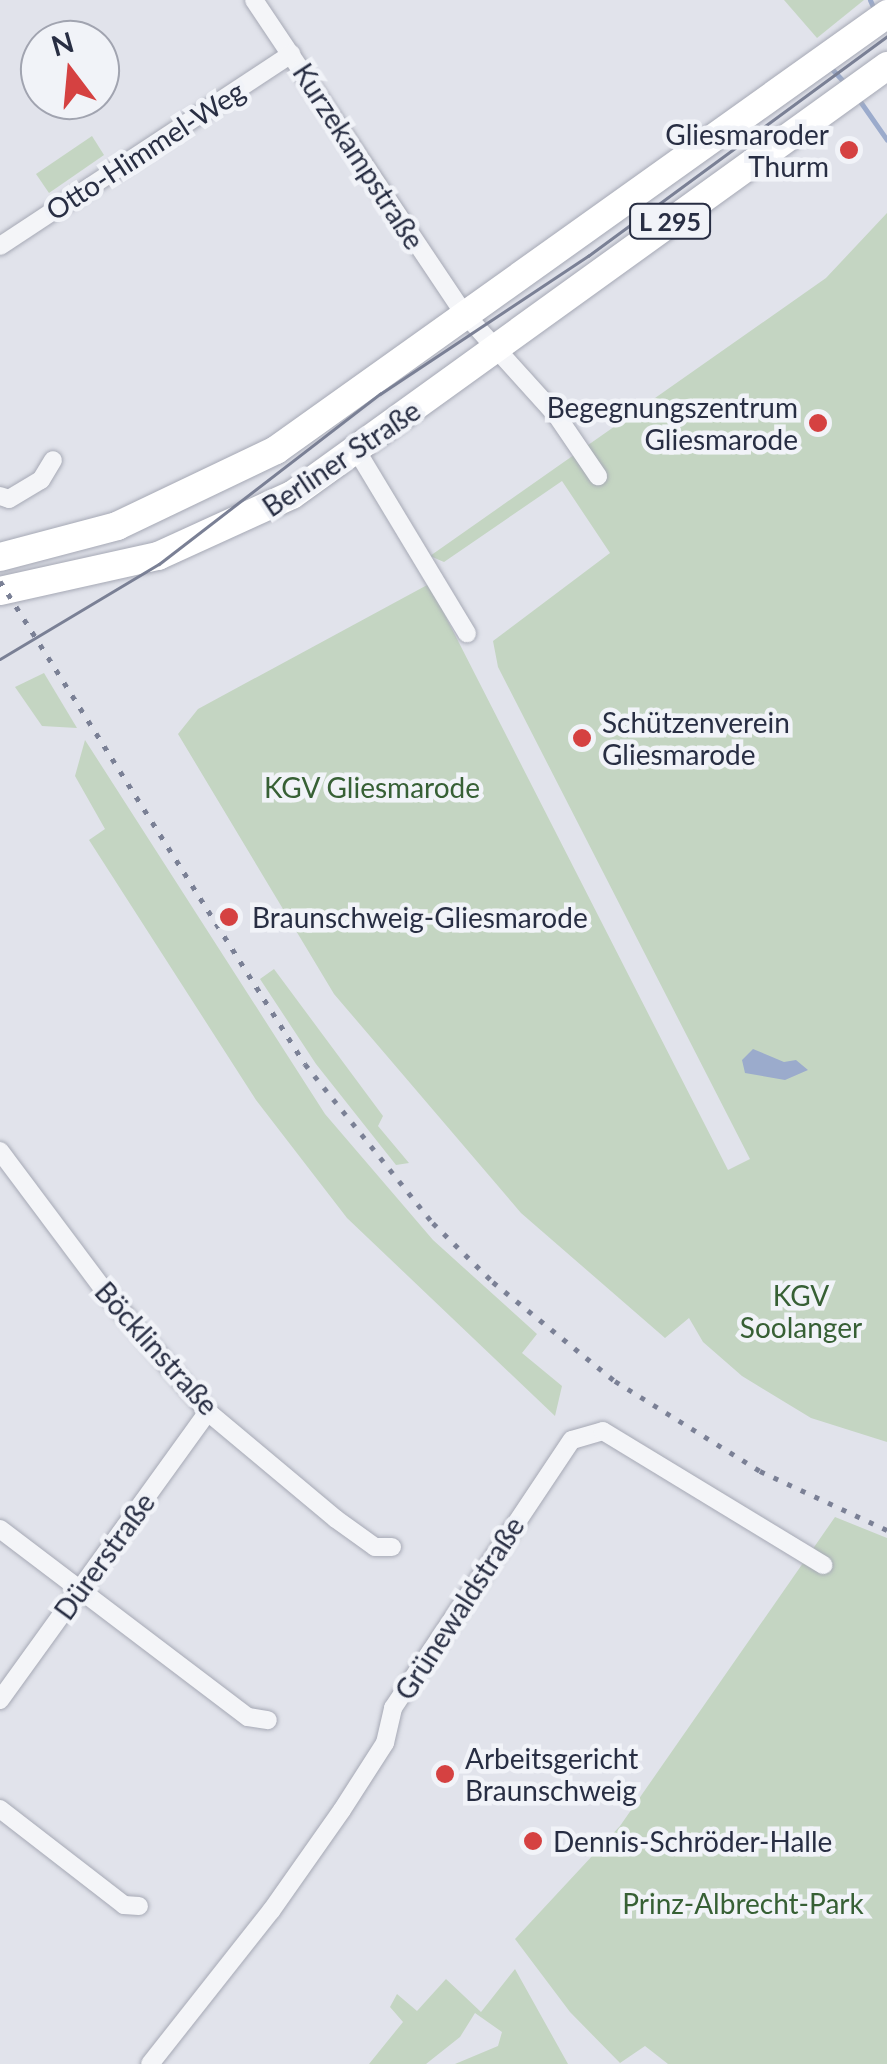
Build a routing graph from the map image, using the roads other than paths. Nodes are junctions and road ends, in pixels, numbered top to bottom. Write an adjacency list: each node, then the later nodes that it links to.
1 (254, 0): 3 (street, Kurzekampstraße)
2 (887, 14): 6 (main road, Berliner Straße / L 295)
3 (291, 54): 5 (street, Otto-Himmel-Weg); 6 (street, Kurzekampstraße)
4 (887, 66): 7 (main road, Berliner Straße / L 295)
5 (0, 246)
6 (463, 312): 7 (street); 12 (main road, Berliner Straße / L 295)
7 (498, 348): 8 (main road, Berliner Straße / L 295); 10 (street)
8 (357, 451): 13 (main road, Berliner Straße / L 295); 14 (street)
9 (53, 460): 11 (street)
10 (598, 476)
11 (0, 496)
12 (0, 557)
13 (0, 591)
14 (467, 633)
15 (0, 1151): 16 (street, Böcklinstraße)
16 (208, 1412): 18 (street, Böcklinstraße); 20 (street, Dürerstraße)
17 (0, 1528): 20 (street)
18 (392, 1546)
19 (823, 1565): 25 (street, Grünewaldstraße)
20 (79, 1591): 21 (street, Dürerstraße); 22 (street)
21 (0, 1700)
22 (268, 1720)
23 (0, 1808): 24 (street)
24 (139, 1906)
25 (150, 2064)

